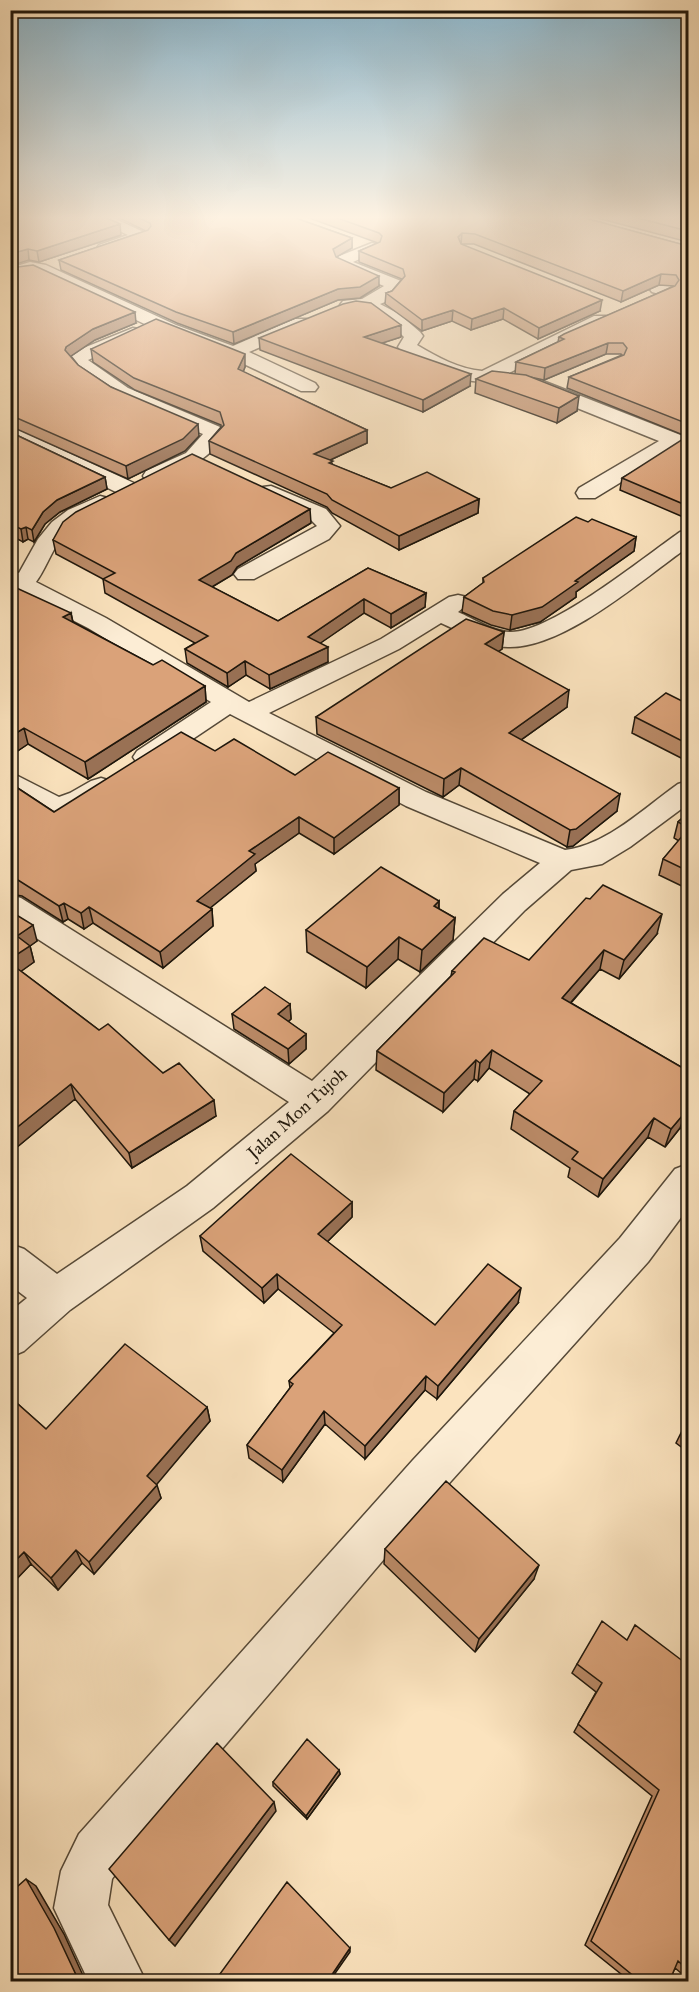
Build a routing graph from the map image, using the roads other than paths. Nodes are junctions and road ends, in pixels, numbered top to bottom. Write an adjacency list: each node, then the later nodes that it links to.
1 (127, 308): 5 (street)
2 (342, 308): 6 (street)
3 (373, 308): 8 (street)
4 (606, 308): 8 (street)
5 (159, 322): 6 (street); 13 (street)
6 (234, 352): 9 (street)
7 (575, 376): 10 (street)
8 (484, 378): 10 (street)
9 (308, 387)
10 (545, 388): 12 (street)
11 (10, 432): 16 (street)
12 (682, 442): 17 (street)
13 (193, 457): 14 (street); 16 (street)
14 (213, 466)
15 (255, 485): 19 (street)
16 (128, 489): 20 (street)
17 (586, 493)
18 (688, 537): 22 (street)
19 (246, 574)
20 (15, 585): 23 (street)
21 (469, 595): 22 (street)
22 (440, 613): 23 (street)
23 (239, 707): 24 (street); 26 (street)
24 (10, 781)
25 (688, 790): 26 (street)
26 (562, 861): 28 (street, Jalan Mon Tujoh)
27 (10, 906): 28 (street)
28 (315, 1101): 31 (street, Jalan Mon Tujoh)
29 (688, 1180): 33 (street)
30 (10, 1261): 31 (street)
31 (56, 1297): 32 (street, Jalan Mon Tujoh)
32 (10, 1338)
33 (119, 1982)

